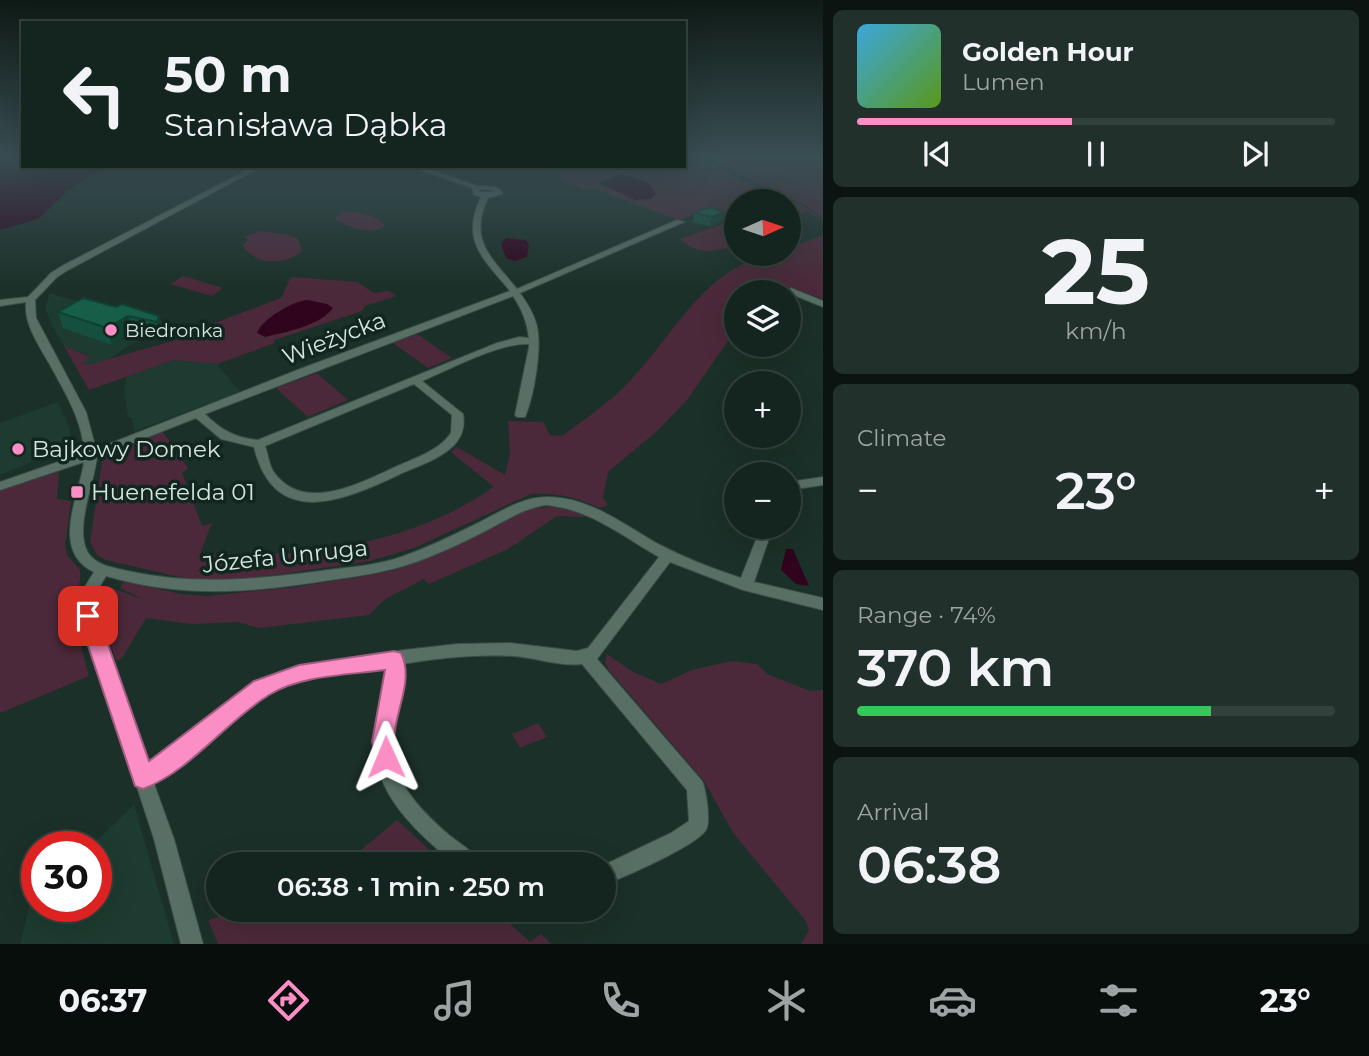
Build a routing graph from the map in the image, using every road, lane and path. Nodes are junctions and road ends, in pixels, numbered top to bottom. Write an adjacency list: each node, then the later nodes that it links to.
1 (191, 202): 6 (street)
2 (482, 202): 4 (street)
3 (680, 222): 4 (street, Wieżycka)
4 (514, 292): 9 (street); 11 (street, Wieżycka)
5 (801, 295): 8 (street)
6 (31, 299): 7 (street); 14 (street)
7 (0, 303)
8 (823, 304)
9 (534, 341): 10 (street); 12 (street)
10 (415, 380): 13 (street); 13 (street)
11 (198, 413): 13 (street); 14 (street, Wieżycka)
12 (521, 415)
13 (259, 444)
14 (91, 455): 17 (street, Wieżycka); 20 (street)
15 (823, 481): 16 (street)
16 (801, 484)
17 (0, 486)
18 (763, 539): 21 (street)
19 (668, 555): 20 (street, Józefa Unruga); 21 (street); 23 (street)
20 (103, 570): 25 (street)
21 (746, 585): 22 (street)
22 (823, 604)
23 (587, 658): 24 (street); 27 (street)
24 (394, 660): 25 (street); 26 (street)
25 (143, 778): 28 (street)
26 (455, 852)
27 (616, 869)
28 (192, 944)

